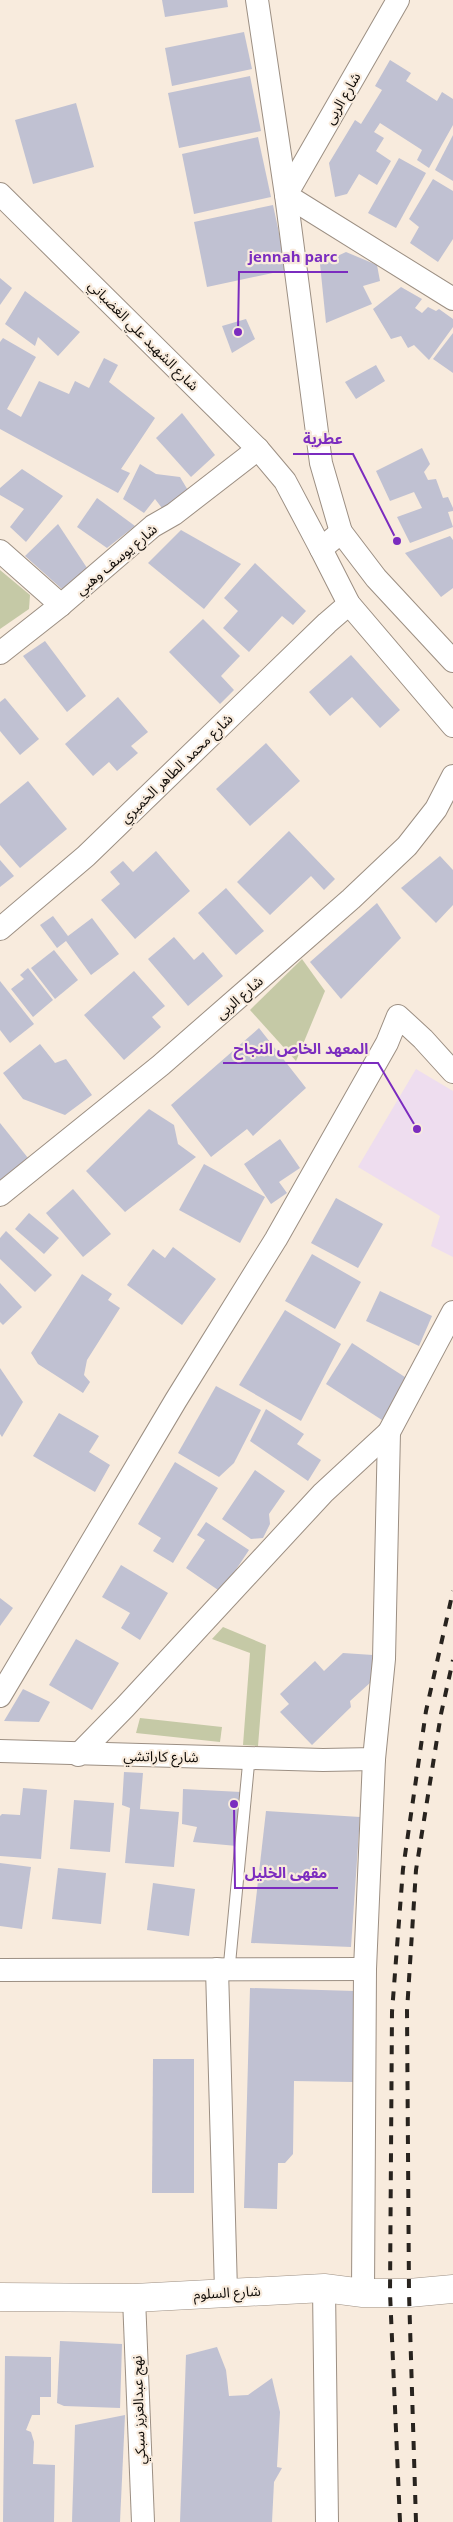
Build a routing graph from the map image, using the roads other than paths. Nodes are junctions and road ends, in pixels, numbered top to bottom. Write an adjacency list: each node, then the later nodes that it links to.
1 (258, 0): 4 (street)
2 (398, 0): 4 (street, شارع الربى)
3 (0, 194): 6 (street, شارع الشهيد علي الغضباني)
4 (286, 195): 5 (street); 7 (street)
5 (453, 300)
6 (258, 450): 8 (street, شارع الشهيد علي الغضباني); 11 (street, شارع يوسف وهبي)
7 (341, 532): 8 (street); 13 (street)
8 (321, 549): 10 (street, شارع الشهيد علي الغضباني)
9 (0, 551): 11 (street)
10 (349, 604): 14 (street, شارع الشهيد علي الغضباني); 16 (street, شارع محمد الطاهر الخميري)
11 (60, 605): 12 (street, شارع يوسف وهبي)
12 (0, 653)
13 (453, 661)
14 (453, 726)
15 (453, 776): 18 (street, شارع الربى)
16 (0, 929)
17 (453, 1072): 21 (street)
18 (0, 1196)
19 (453, 1312): 20 (street)
20 (389, 1432): 23 (street); 25 (street)
21 (0, 1696)
22 (0, 1751): 23 (street, شارع كاراتشي)
23 (78, 1754): 24 (street, شارع كاراتشي)
24 (250, 1759): 25 (street, شارع كاراتشي); 26 (lane)
25 (374, 1759): 27 (street)
26 (223, 1969): 27 (street); 28 (street); 31 (street)
27 (365, 1969): 32 (street)
28 (0, 1970)
29 (324, 2288): 31 (street, شارع السلوم); 32 (street, شارع السلوم); 36 (street)
30 (453, 2289): 32 (street, شارع السلوم)
31 (226, 2291): 34 (street, شارع السلوم)
32 (363, 2292)
33 (0, 2298): 34 (street, شارع السلوم)
34 (134, 2298): 35 (street, نهج عبدالعزيز سبكي)
35 (143, 2522)
36 (327, 2522)

